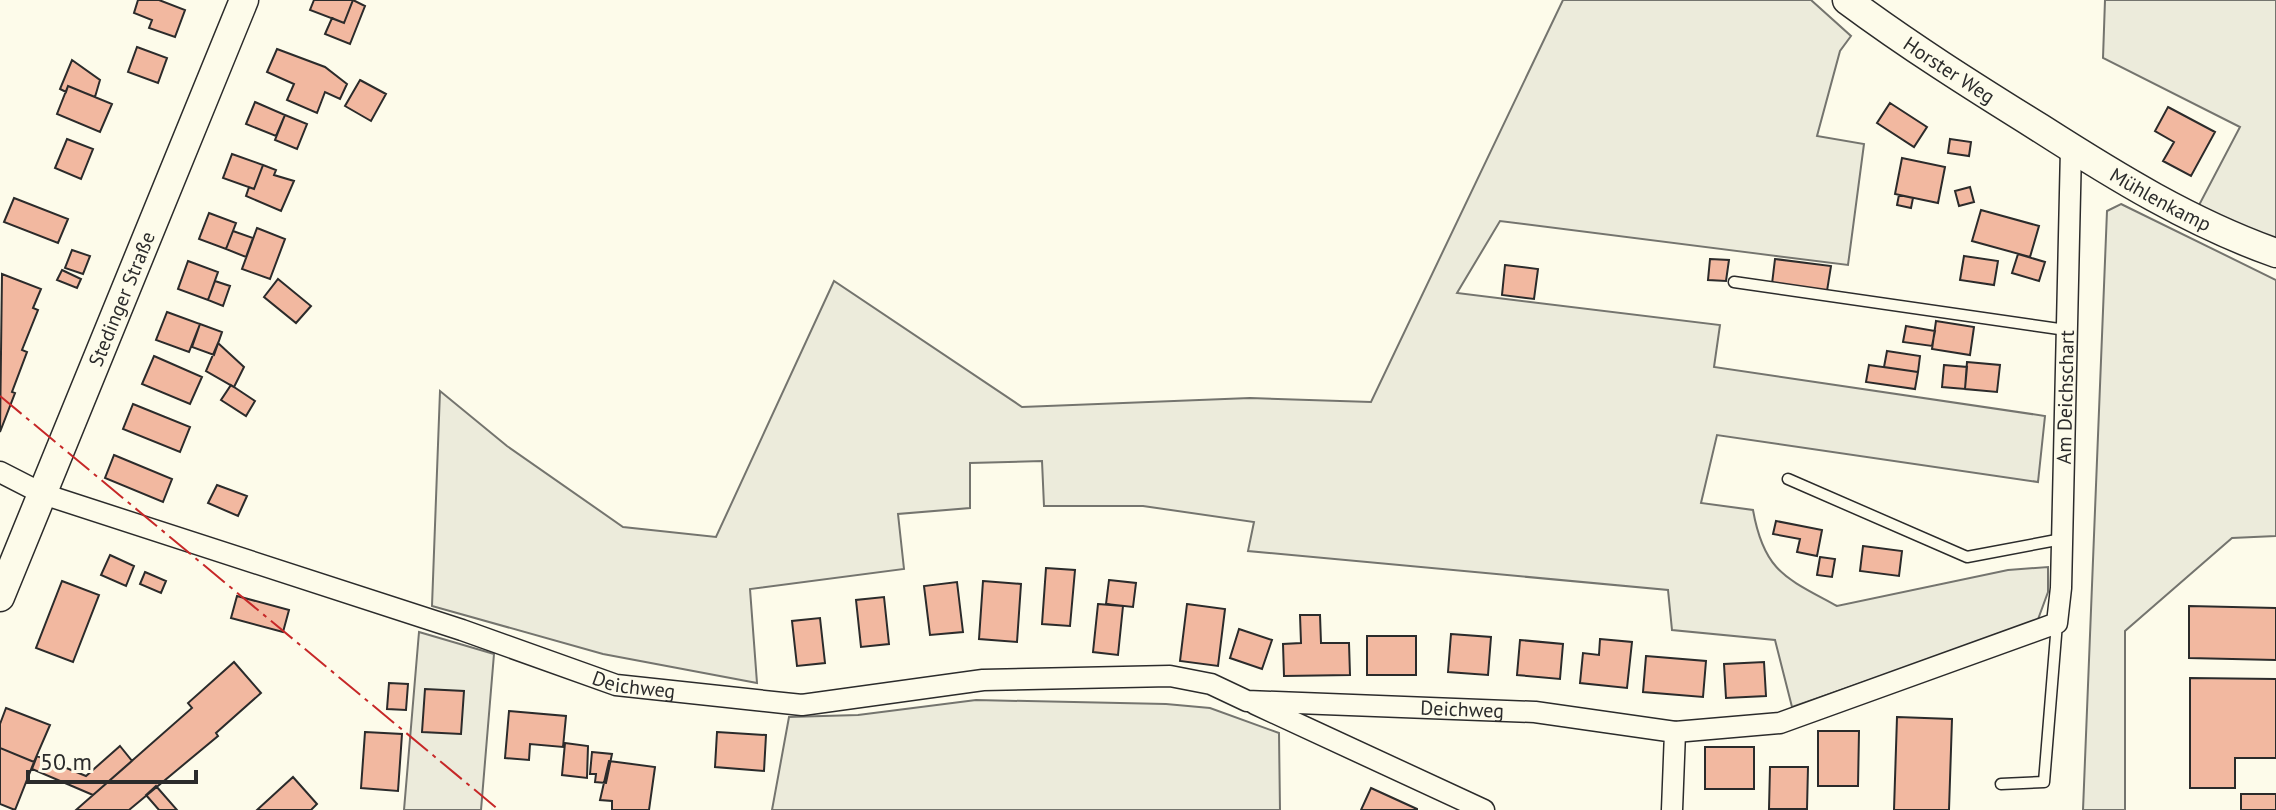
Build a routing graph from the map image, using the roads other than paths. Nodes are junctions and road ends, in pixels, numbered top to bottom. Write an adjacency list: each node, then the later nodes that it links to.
1 (244, 0): 9 (main road, Stedinger Straße)
2 (1847, 0): 3 (main road, Horster Weg)
3 (2062, 143): 4 (main road, Mühlenkamp); 6 (street, Am Deichschart)
4 (2276, 253)
5 (1734, 282): 6 (lane)
6 (2066, 330): 10 (street, Am Deichschart)
7 (0, 472): 9 (street, Deichweg)
8 (1788, 479): 10 (lane)
9 (43, 494): 11 (main road, Stedinger Straße); 13 (street, Deichweg)
10 (2062, 539): 12 (street, Am Deichschart)
11 (0, 597)
12 (2057, 623): 14 (street, Deichweg); 15 (lane)
13 (1247, 701): 14 (street, Deichweg); 16 (street, Deichweg)
14 (1675, 732): 17 (street)
15 (2001, 784)
16 (1484, 810)
17 (1672, 810)

